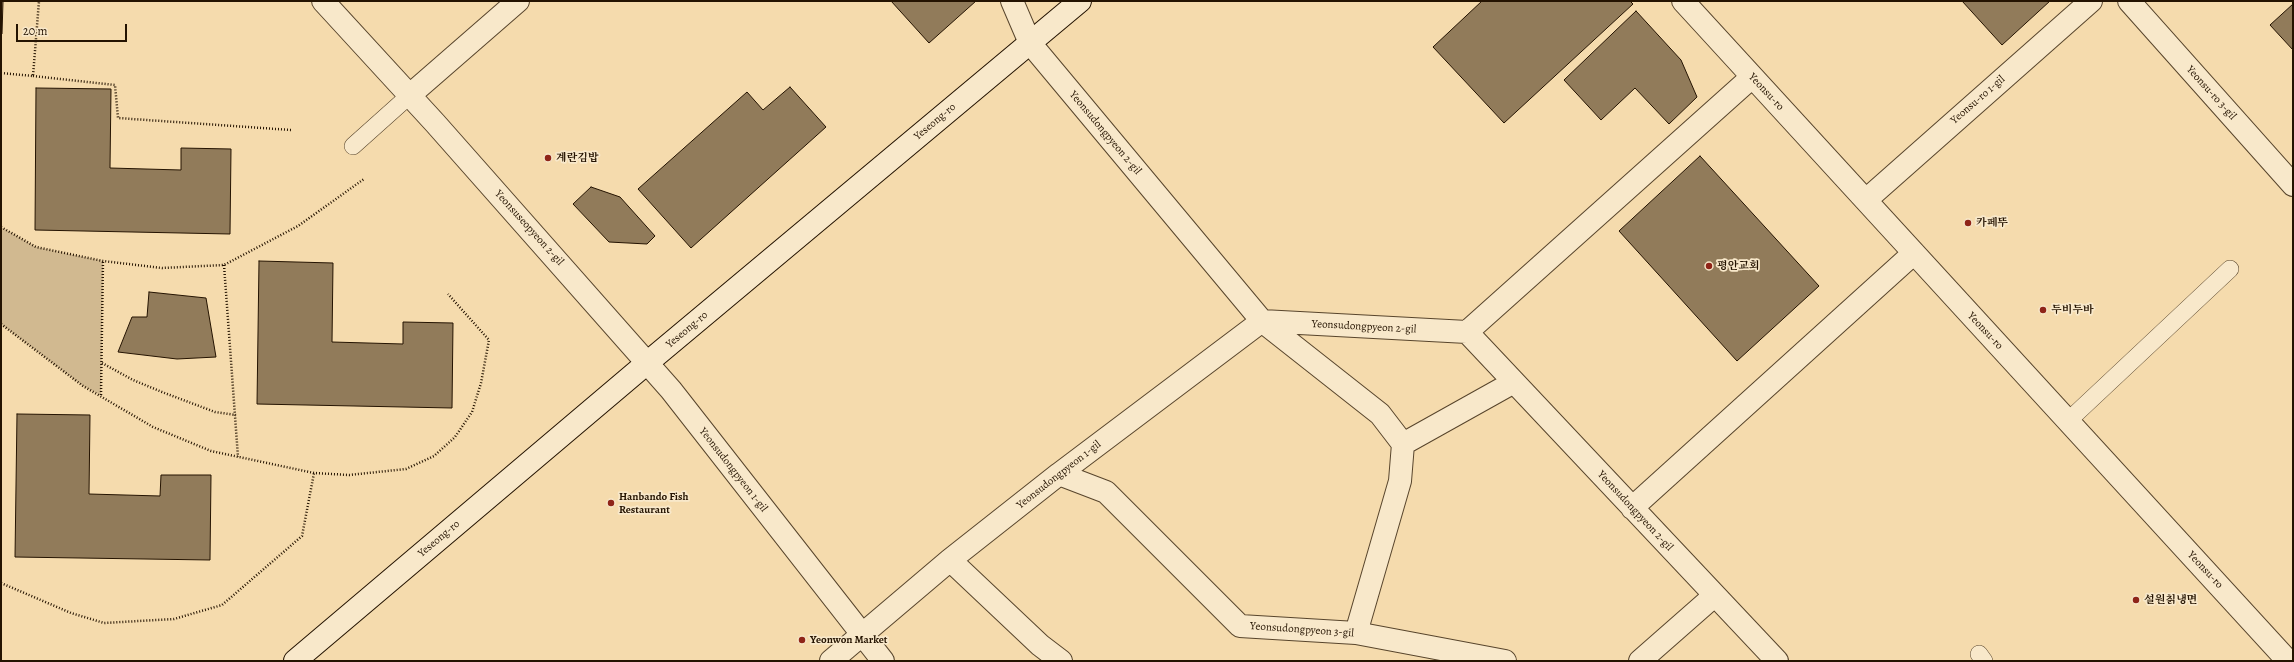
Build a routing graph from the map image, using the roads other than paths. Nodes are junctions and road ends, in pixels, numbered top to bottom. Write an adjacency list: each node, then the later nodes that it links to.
1 (323, 1): 10 (street, Yeonsuseopyeon 2-gil)
2 (518, 1): 10 (street)
3 (1012, 1): 8 (street, Yeonsudongpyeon 2-gil)
4 (1080, 1): 8 (street, Yeseong-ro)
5 (1683, 1): 9 (street, Yeonsu-ro)
6 (2091, 1): 13 (street, Yeonsu-ro 1-gil)
7 (2128, 1): 12 (street, Yeonsu-ro 3-gil)
8 (1030, 43): 16 (street, Yeonsudongpyeon 2-gil); 18 (street, Yeseong-ro)
9 (1752, 77): 13 (street, Yeonsu-ro); 17 (street)
10 (410, 95): 11 (lane); 18 (street, Yeonsuseopyeon 2-gil)
11 (353, 146)
12 (2293, 185)
13 (1866, 200): 14 (street, Yeonsu-ro)
14 (1914, 253): 20 (street, Yeonsu-ro); 23 (street)
15 (2230, 269): 20 (lane)
16 (1262, 321): 17 (street, Yeonsudongpyeon 2-gil); 21 (street); 22 (street, Yeonsudongpyeon 1-gil)
17 (1467, 332): 19 (street, Yeonsudongpyeon 2-gil)
18 (647, 363): 27 (street, Yeonsudongpyeon 1-gil); 28 (street, Yeseong-ro)
19 (1514, 382): 21 (street); 23 (street, Yeonsudongpyeon 2-gil)
20 (2068, 421): 35 (street, Yeonsu-ro)
21 (1403, 444): 26 (street)
22 (1059, 474): 24 (street, Yeonsudongpyeon 1-gil); 26 (street, Yeonsudongpyeon 3-gil)
23 (1632, 508): 25 (street, Yeonsudongpyeon 2-gil)
24 (950, 560): 27 (street, Yeonsudongpyeon 1-gil); 31 (street)
25 (1714, 596): 33 (street); 34 (street, Yeonsudongpyeon 2-gil)
26 (1356, 633): 32 (street, Yeonsudongpyeon 3-gil)
27 (861, 635): 29 (street, Yeonsudongpyeon 1-gil); 30 (street, Yeonsudongpyeon 1-gil)
28 (295, 661)
29 (832, 661)
30 (883, 661)
31 (1061, 661)
32 (1505, 661)
33 (1640, 661)
34 (1777, 661)
35 (2288, 661)

